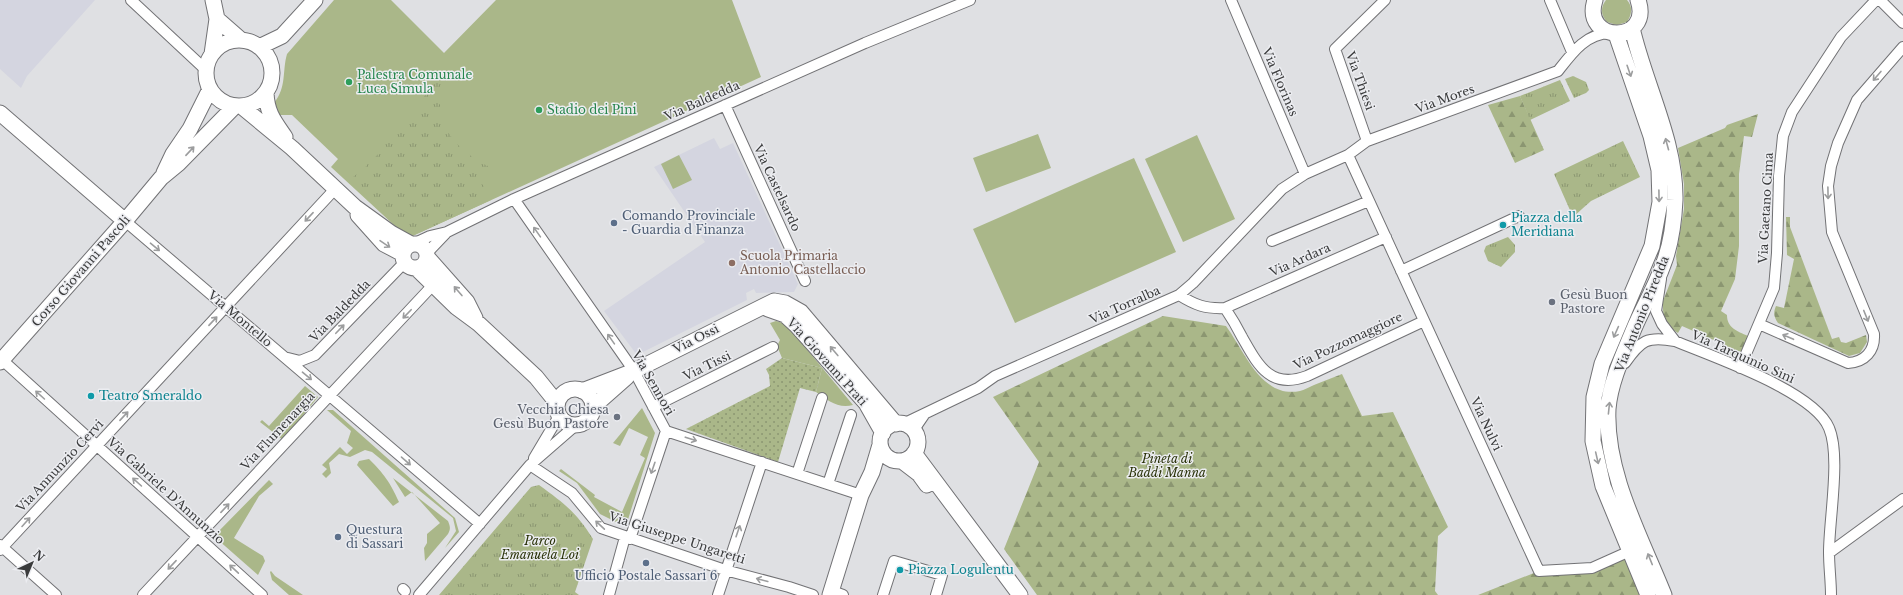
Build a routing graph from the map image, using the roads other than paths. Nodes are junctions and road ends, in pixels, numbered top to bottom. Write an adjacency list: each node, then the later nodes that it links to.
1 (131, 0): 24 (street)
2 (212, 0): 12 (main road)
3 (315, 0): 16 (main road)
4 (970, 0): 27 (street, Via Baldedda)
5 (1231, 0): 33 (street, Via Florinas)
6 (1384, 0): 30 (street, Via Thiesi)
7 (1550, 0): 21 (street)
8 (1876, 0): 55 (street, Via Gaetano Cima)
9 (1880, 0): 13 (street)
10 (1640, 5): 14 (main road)
11 (1594, 6): 15 (main road); 18 (street)
12 (217, 19): 17 (main road); 22 (main road)
13 (1903, 23)
14 (1632, 28): 15 (main road); 45 (main road, Via Antonio Piredda, one-way to 14)
15 (1613, 33): 18 (street, Via Mores); 89 (main road, Via Antonio Piredda, one-way to 89)
16 (282, 36): 19 (main road); 23 (main road)
17 (241, 40): 19 (main road); 22 (main road)
18 (1586, 40): 21 (street, Via Mores)
19 (259, 47): 23 (main road)
20 (1903, 47): 55 (street, one-way to 55)
21 (1572, 52): 30 (street, Via Mores)
22 (212, 54): 24 (main road)
23 (272, 69): 26 (main road)
24 (206, 70): 25 (main road)
25 (210, 89): 28 (main road); 34 (main road, Corso Giovanni Pascoli)
26 (266, 93): 28 (main road); 31 (main road)
27 (724, 105): 36 (street, Via Baldedda); 47 (street, Via Castelsardo)
28 (238, 106): 31 (main road); 34 (main road, Corso Giovanni Pascoli, one-way to 28)
29 (0, 113): 39 (main road, Via Montello)
30 (1368, 141): 32 (street, Via Mores)
31 (292, 148): 35 (main road)
32 (1348, 155): 33 (street, Via Mores); 37 (street, Via Nulvi)
33 (1305, 174): 49 (street, Via Torralba)
34 (161, 178): 39 (main road, Corso Giovanni Pascoli)
35 (336, 189): 43 (main road); 50 (street, Via Annunzio Cervi, one-way to 50)
36 (514, 199): 40 (street, Via Baldedda); 61 (street, Via Sennori, one-way to 36)
37 (1369, 201): 41 (street, Via Nulvi); 42 (street)
38 (1519, 216): 46 (street)
39 (125, 222): 50 (street, Via Montello, one-way to 50); 59 (main road, Corso Giovanni Pascoli)
40 (447, 232): 43 (street, Via Baldedda); 44 (street, Via Baldedda)
41 (1386, 237): 46 (street, Via Nulvi); 52 (street, Via Ardara)
42 (1272, 241)
43 (410, 254): 44 (main road); 48 (main road); 58 (street, Via Baldedda, one-way to 43)
44 (428, 255): 54 (main road, one-way to 44)
45 (1663, 266): 56 (street, Via Tarquinio Sini); 62 (main road, Via Antonio Piredda)
46 (1401, 271): 53 (street, Via Nulvi)
47 (805, 281)
48 (433, 285): 54 (main road); 65 (street, Via Flumenargia, one-way to 65)
49 (1179, 295): 52 (street); 72 (street, Via Torralba)
50 (226, 307): 58 (street, Via Montello); 75 (street, Via Annunzio Cervi, one-way to 50)
51 (759, 308): 61 (main road, Via Ossi); 72 (main road, Via Giovanni Prati, one-way to 51); 74 (main road, Via Giovanni Prati)
52 (1225, 308): 53 (street, Via Pozzomaggiore)
53 (1424, 321): 89 (street, Via Nulvi)
54 (479, 324): 63 (main road)
55 (1759, 324): 60 (street, Via Gaetano Cima)
56 (1675, 341): 60 (street, Via Tarquinio Sini); 62 (street, Via Tarquinio Sini)
57 (773, 347): 68 (street, Via Tissi)
58 (286, 358): 65 (street, Via Montello, one-way to 65)
59 (1, 360): 75 (street, Via Gabriele D'Annunzio, one-way to 59)
60 (1740, 368): 90 (street, Via Tarquinio Sini)
61 (634, 371): 64 (main road, Via Ossi); 67 (main road, Via Ossi); 68 (street, Via Sennori)
62 (1616, 376): 106 (main road, Via Antonio Piredda, one-way to 62)
63 (536, 377): 64 (main road); 69 (main road)
64 (576, 390): 67 (main road); 69 (main road)
65 (329, 395): 85 (street, Via Montello, one-way to 85); 86 (street, Via Flumenargia, one-way to 65)
66 (822, 398): 81 (street)
67 (593, 407): 71 (main road)
68 (653, 407): 73 (street, Via Sennori)
69 (558, 410): 71 (main road); 79 (street)
70 (851, 415): 82 (street)
71 (576, 426): 79 (street)
72 (904, 426): 74 (main road); 76 (main road)
73 (666, 431): 78 (street, Via Sennori, one-way to 78); 87 (street, one-way to 87)
74 (881, 439): 77 (main road); 80 (main road)
75 (96, 445): 86 (street, Via Gabriele D'Annunzio, one-way to 75); 88 (street, Via Annunzio Cervi, one-way to 75)
76 (914, 453): 77 (main road); 104 (main road)
77 (899, 461): 80 (main road); 103 (main road)
78 (762, 462): 81 (street, Via Sennori); 91 (street, one-way to 78)
79 (530, 465): 85 (street); 87 (street, Via Giuseppe Ungaretti, one-way to 79)
80 (872, 472): 83 (main road)
81 (798, 474): 82 (street, Via Sennori)
82 (828, 484): 83 (street, Via Sennori)
83 (861, 495): 93 (main road)
84 (1903, 499): 90 (street)
85 (480, 524): 97 (street)
86 (198, 536): 95 (street, Via Flumenargia, one-way to 95); 96 (street, Via Gabriele D'Annunzio, one-way to 86)
87 (627, 538): 91 (street, Via Giuseppe Ungaretti); 98 (street)
88 (1, 547): 94 (street)
89 (1630, 551): 105 (main road, Via Antonio Piredda)
90 (1829, 553): 107 (street, Via Tarquinio Sini)
91 (725, 570): 92 (street, Via Giuseppe Ungaretti, one-way to 91); 99 (street)
92 (788, 591): 100 (street, Via Giuseppe Ungaretti)
93 (835, 594)
94 (56, 595)
95 (143, 595)
96 (262, 595)
97 (419, 595)
98 (609, 595)
99 (718, 595)
100 (813, 595)
101 (883, 595): 102 (street)
102 (936, 595)
103 (1007, 595)
104 (1020, 595)
105 (1648, 595)
106 (1664, 595)
107 (1831, 595)

